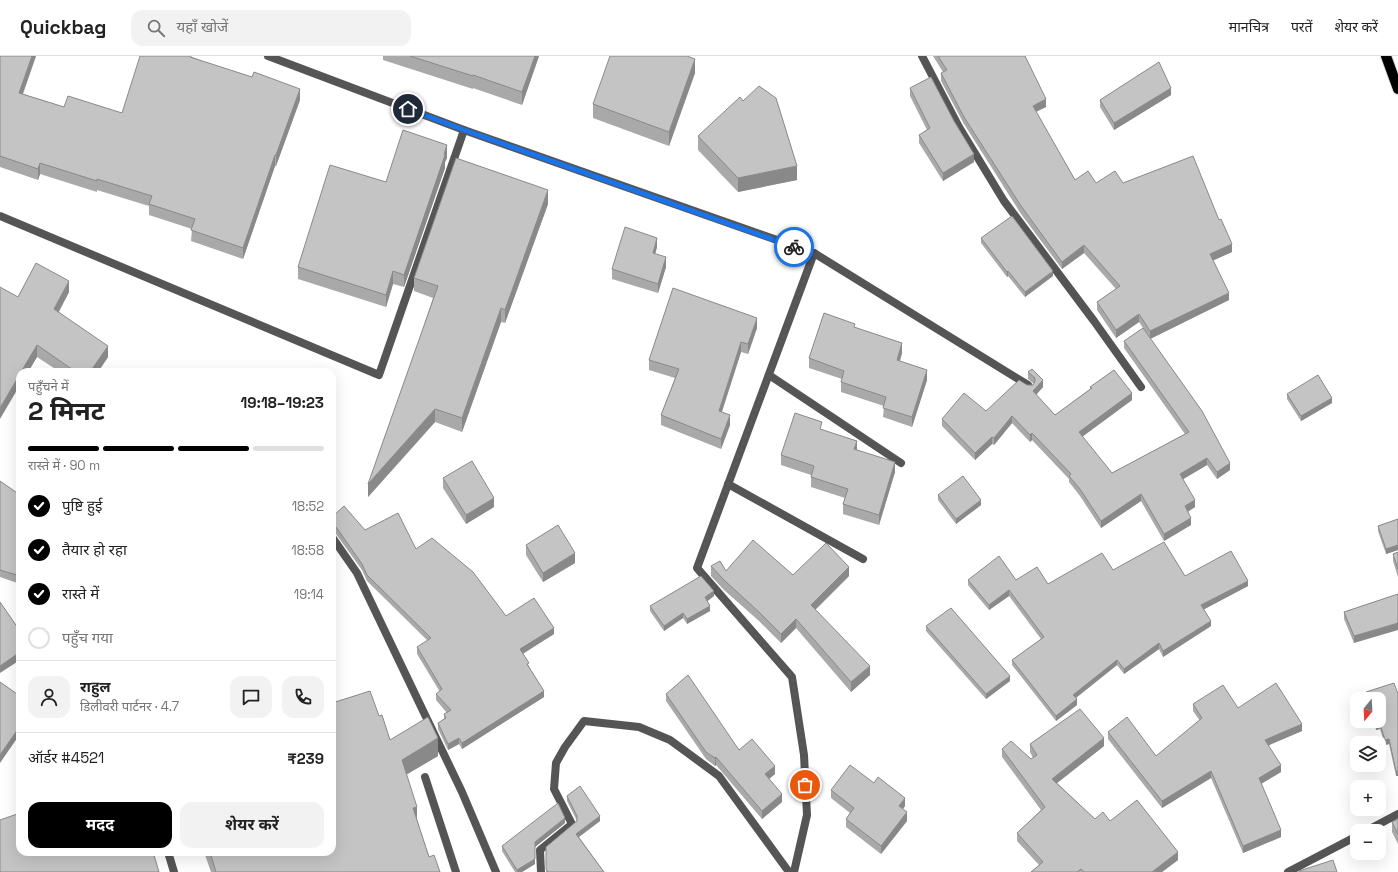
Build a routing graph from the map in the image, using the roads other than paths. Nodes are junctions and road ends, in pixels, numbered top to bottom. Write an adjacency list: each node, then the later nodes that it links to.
1 (268, 56): 5 (street)
2 (922, 56): 10 (street)
3 (1386, 56): 4 (main road)
4 (1398, 88)
5 (464, 130): 6 (street); 7 (street)
6 (0, 216)
7 (814, 254): 8 (street); 9 (street)
8 (769, 376): 11 (street); 12 (street)
9 (1030, 387)
10 (1141, 387)
11 (901, 463)
12 (728, 484): 14 (street); 25 (street)
13 (336, 543): 22 (street)
14 (863, 559)
15 (425, 777): 21 (street)
16 (1398, 814): 17 (street)
17 (1379, 824)
18 (1350, 840): 26 (street)
19 (169, 856): 20 (street)
20 (174, 872)
21 (456, 872)
22 (496, 872)
23 (541, 872): 24 (street)
24 (790, 872)
25 (794, 872)
26 (1288, 872)

